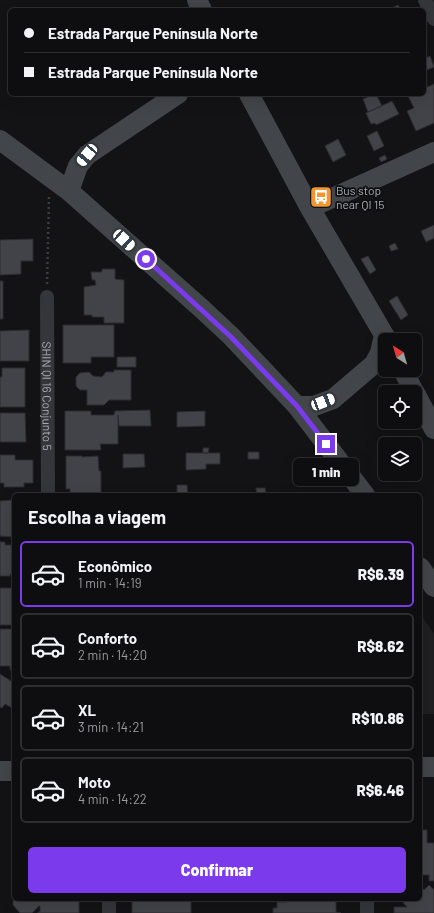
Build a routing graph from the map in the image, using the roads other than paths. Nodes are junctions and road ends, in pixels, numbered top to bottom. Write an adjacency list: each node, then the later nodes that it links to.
1 (425, 0): 2 (street)
2 (434, 19)
3 (175, 96): 7 (main road)
4 (250, 96): 8 (main road)
5 (0, 140): 7 (main road)
6 (434, 152): 8 (main road)
7 (69, 191): 12 (main road)
8 (310, 208): 10 (main road)
9 (47, 297): 15 (street, SHIN QI 16 Conjunto 5)
10 (383, 333)
11 (378, 357): 12 (main road)
12 (297, 406): 16 (main road)
13 (422, 406): 14 (main road)
14 (434, 428)
15 (48, 493)
16 (363, 493)
17 (422, 570): 18 (main road)
18 (434, 588)
19 (422, 767): 20 (main road)
20 (434, 767)
21 (0, 771): 22 (main road)
22 (12, 771)
23 (109, 901): 25 (street)
24 (367, 901): 26 (street)
25 (109, 913)
26 (367, 913)

